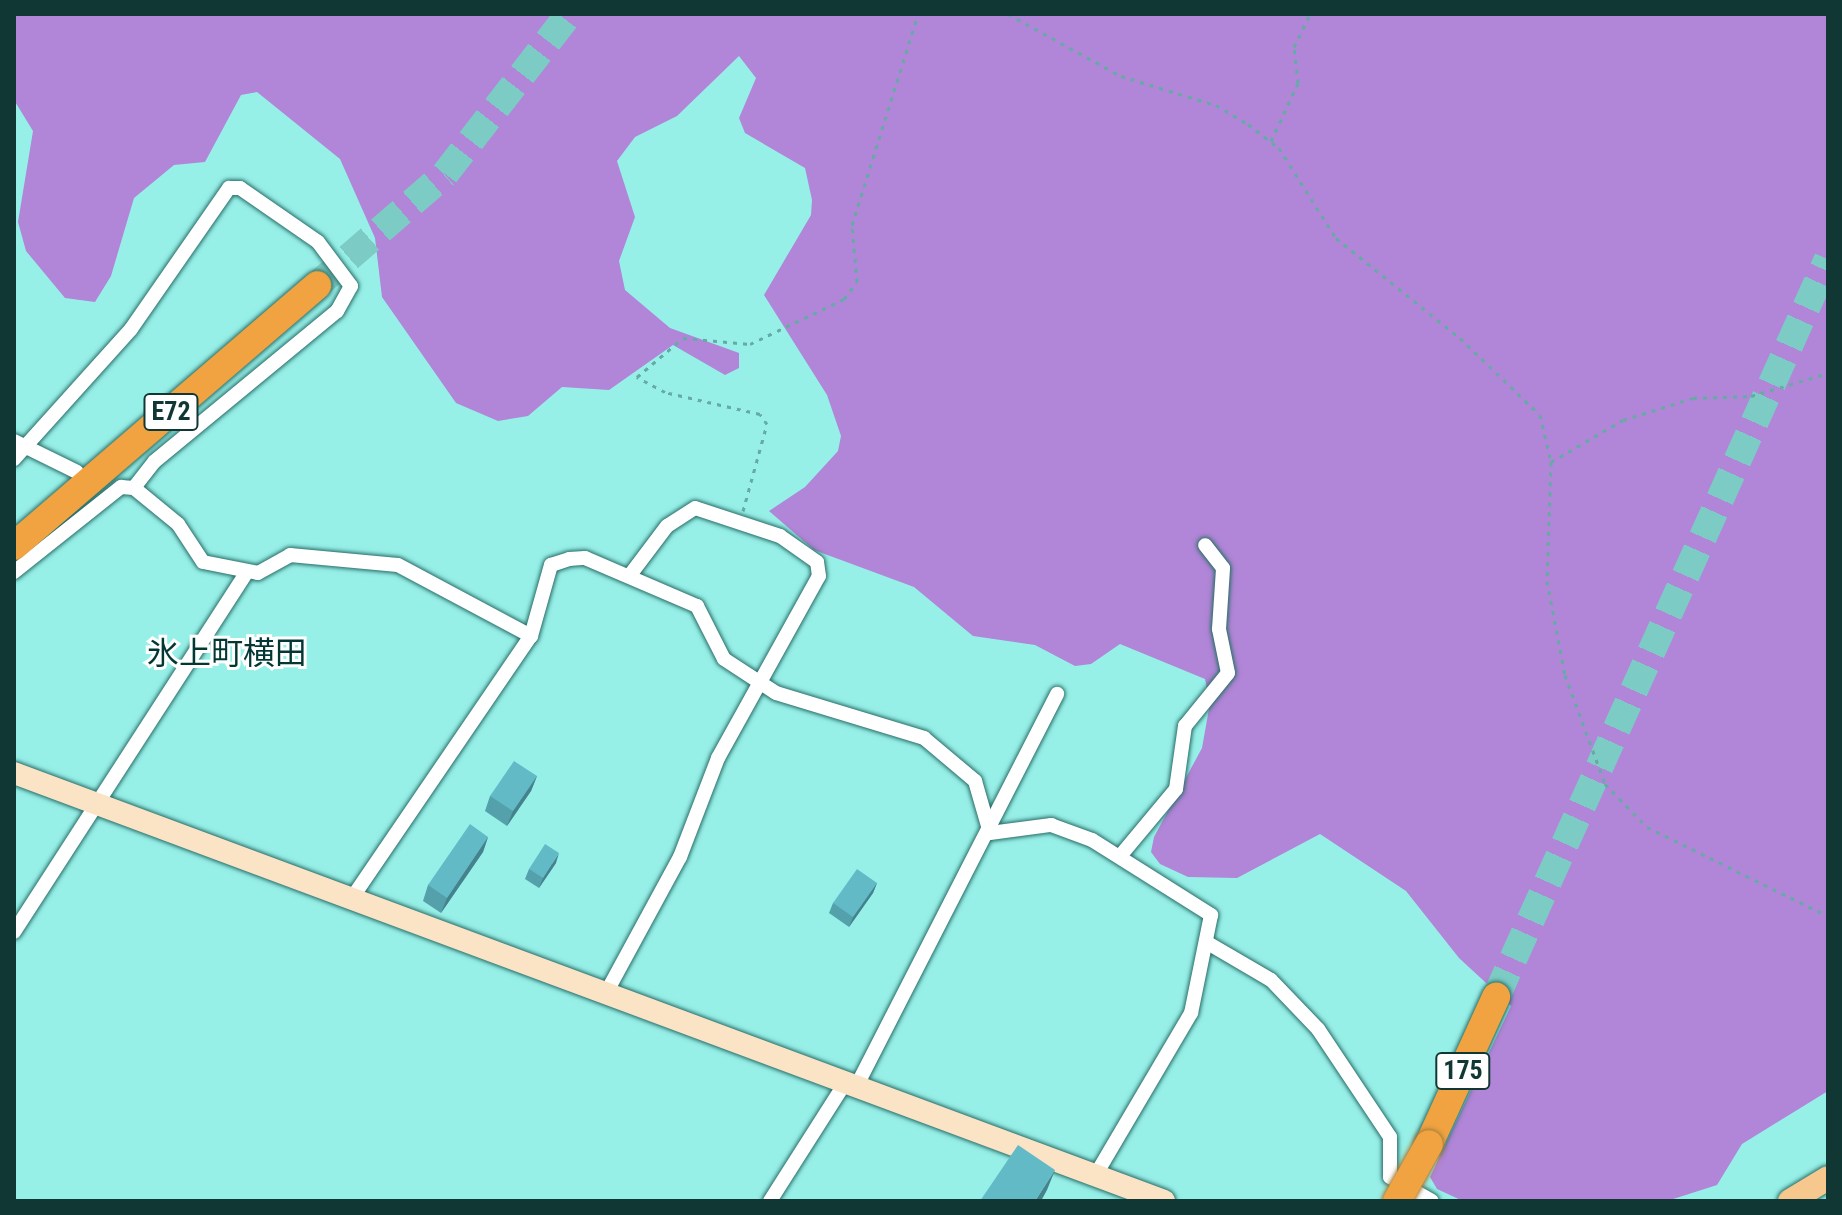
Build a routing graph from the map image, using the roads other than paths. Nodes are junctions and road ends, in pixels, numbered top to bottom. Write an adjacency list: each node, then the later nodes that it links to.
1 (317, 285): 5 (highway, E72)
2 (18, 450): 3 (street); 4 (street)
3 (77, 472)
4 (134, 488): 7 (street); 8 (street)
5 (20, 542)
6 (1205, 545): 16 (street)
7 (14, 572)
8 (247, 572): 10 (street); 14 (street)
9 (630, 575): 10 (street); 11 (street); 11 (street)
10 (531, 636): 17 (street)
11 (759, 684): 15 (street); 20 (street)
12 (1057, 694): 15 (street)
13 (14, 773): 14 (street)
14 (99, 804): 17 (street); 18 (street)
15 (990, 833): 16 (street); 22 (street)
16 (1121, 855): 19 (street)
17 (352, 898): 20 (street)
18 (14, 932)
19 (1206, 942): 23 (street); 28 (street)
20 (605, 995): 22 (street)
21 (1496, 997): 27 (highway, 175, bridge)
22 (850, 1087): 23 (street); 25 (street)
23 (1094, 1178): 26 (street)
24 (1825, 1186): 29 (main road)
25 (770, 1201)
26 (1164, 1201)
27 (1397, 1201)
28 (1432, 1201)
29 (1790, 1201)

